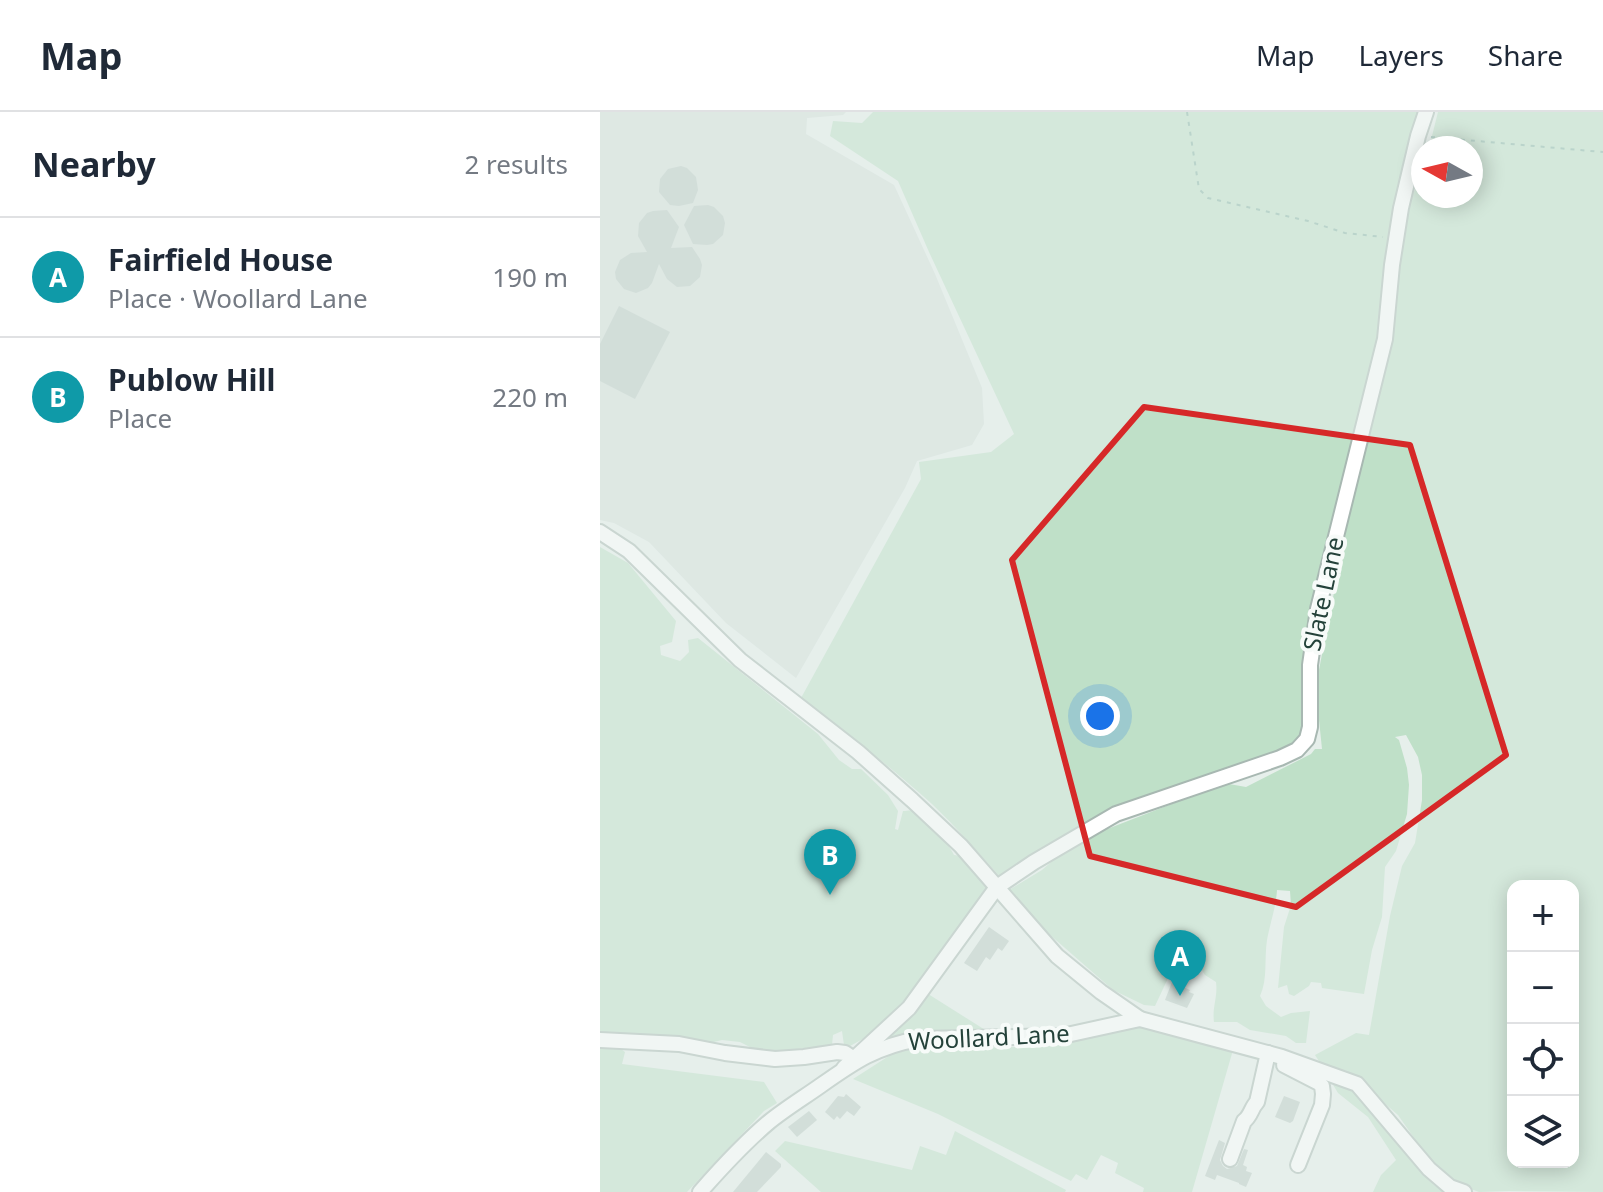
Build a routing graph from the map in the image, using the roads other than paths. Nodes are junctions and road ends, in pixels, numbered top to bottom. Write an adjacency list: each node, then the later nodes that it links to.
1 (1426, 112): 3 (street, Slate Lane)
2 (600, 532): 3 (street)
3 (997, 887): 4 (street); 7 (street)
4 (1140, 1019): 6 (street, Woollard Lane); 7 (street, Woollard Lane)
5 (600, 1040): 7 (street)
6 (1270, 1054): 8 (street); 9 (street); 11 (street, Woollard Lane)
7 (849, 1064): 10 (street, Woollard Lane)
8 (1230, 1159)
9 (1298, 1165)
10 (700, 1192)
11 (1464, 1192)

